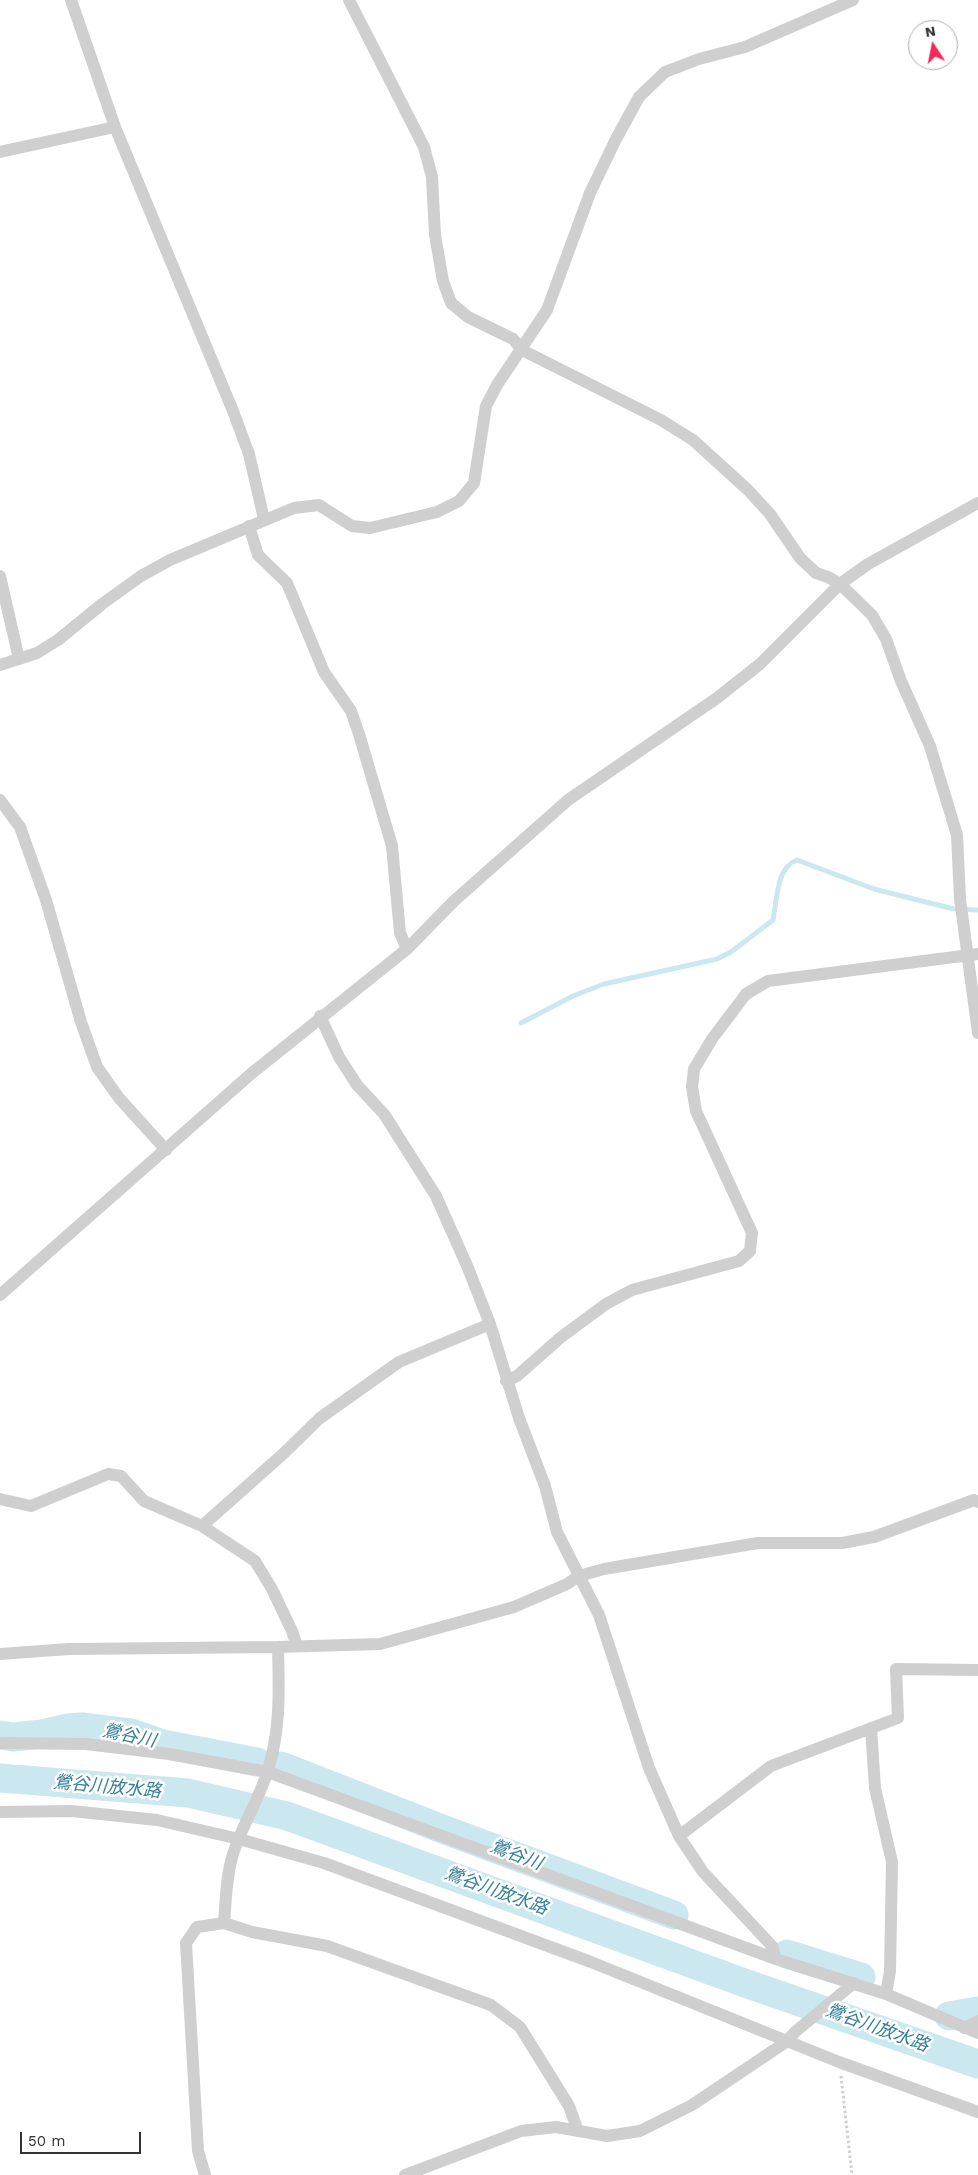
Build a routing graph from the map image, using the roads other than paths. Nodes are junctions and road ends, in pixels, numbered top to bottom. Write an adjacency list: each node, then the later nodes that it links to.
1 (71, 0): 4 (street)
2 (348, 0): 6 (street)
3 (853, 0): 6 (street)
4 (115, 127): 5 (street); 8 (street)
5 (0, 152)
6 (522, 350): 8 (street); 11 (street)
7 (978, 503): 11 (street)
8 (264, 519): 9 (street)
9 (249, 526): 12 (street); 15 (street)
10 (0, 576): 12 (street)
11 (840, 584): 15 (street); 16 (street)
12 (20, 659): 13 (street)
13 (0, 665)
14 (0, 800): 19 (street)
15 (407, 948): 17 (street)
16 (972, 955): 18 (street); 22 (street)
17 (320, 1016): 19 (street); 21 (street)
18 (978, 1033)
19 (166, 1150): 20 (street)
20 (0, 1295)
21 (490, 1324): 22 (street); 25 (street)
22 (506, 1381): 26 (street)
23 (0, 1499): 25 (street)
24 (978, 1502): 26 (street)
25 (202, 1526): 27 (street)
26 (579, 1576): 27 (street); 36 (street)
27 (297, 1646): 28 (street)
28 (278, 1647): 29 (street); 33 (street)
29 (0, 1654)
30 (978, 1670): 31 (street)
31 (871, 1728): 36 (street); 40 (street)
32 (0, 1743): 33 (street)
33 (266, 1776): 35 (street); 38 (street)
34 (0, 1812): 35 (street)
35 (241, 1836): 37 (street); 44 (street)
36 (679, 1836): 38 (street)
37 (224, 1923): 46 (street); 47 (street)
38 (776, 1958): 39 (street)
39 (854, 1984): 40 (street); 44 (street)
40 (886, 1994): 42 (street)
41 (978, 2021): 42 (street)
42 (964, 2028): 43 (street)
43 (978, 2033)
44 (786, 2042): 45 (street); 46 (street)
45 (978, 2112)
46 (578, 2131): 48 (street)
47 (205, 2175)
48 (405, 2175)

